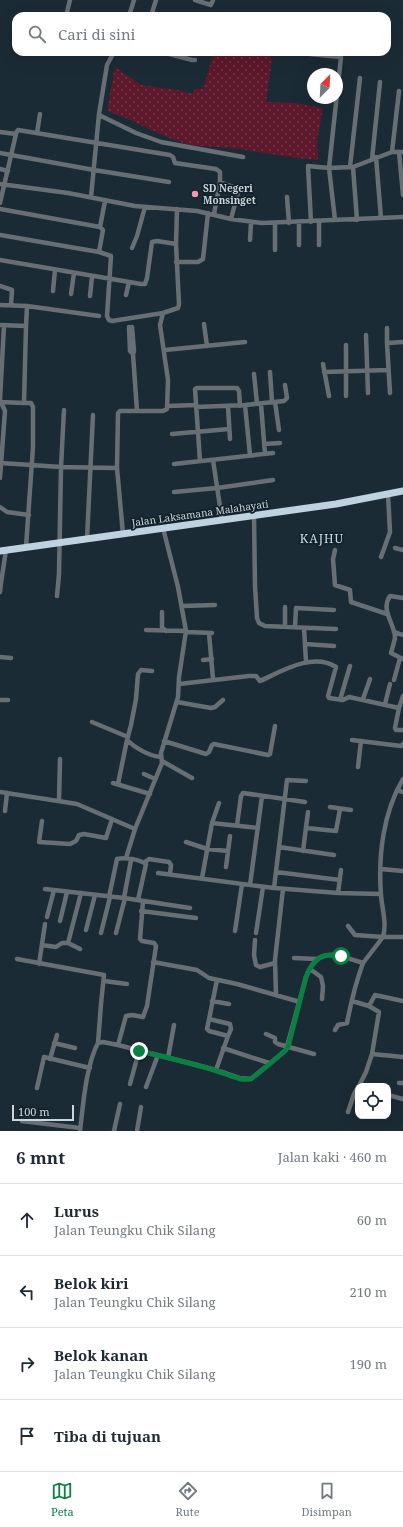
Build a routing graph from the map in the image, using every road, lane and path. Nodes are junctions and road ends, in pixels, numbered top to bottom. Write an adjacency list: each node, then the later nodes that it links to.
1 (70, 0): 6 (street)
2 (134, 0): 7 (street)
3 (156, 0): 8 (street)
4 (195, 0): 5 (street)
5 (213, 0)
6 (67, 12)
7 (130, 12)
8 (152, 12)
9 (111, 56): 17 (street)
10 (177, 56): 12 (street)
11 (331, 56): 29 (street)
12 (196, 60)
13 (360, 78): 28 (street)
14 (380, 82): 27 (street)
15 (399, 90): 22 (street)
16 (40, 114): 19 (street)
17 (99, 115): 21 (street); 26 (street)
18 (0, 132): 20 (street)
19 (37, 133): 20 (street); 21 (street)
20 (16, 134): 25 (street)
21 (97, 144): 31 (street); 34 (street)
22 (392, 152): 23 (street); 27 (street)
23 (401, 152): 36 (street)
24 (0, 153): 25 (street)
25 (11, 155): 31 (street); 32 (street)
26 (243, 157)
27 (374, 158): 28 (street); 46 (street)
28 (351, 167): 29 (street); 49 (street)
29 (329, 168): 48 (street); 53 (street)
30 (0, 169): 32 (street)
31 (94, 170): 33 (street); 37 (street)
32 (8, 171): 35 (street)
33 (169, 182)
34 (220, 182): 44 (street); 47 (street)
35 (2, 184): 37 (street); 40 (street)
36 (403, 195)
37 (91, 197): 39 (street)
38 (287, 197): 55 (street)
39 (105, 201): 41 (street); 56 (street)
40 (0, 204)
41 (145, 207): 42 (street); 62 (street)
42 (177, 208): 44 (street); 59 (street)
43 (0, 209): 56 (street)
44 (211, 214): 47 (street); 66 (street)
45 (403, 217): 46 (street)
46 (382, 218): 49 (street)
47 (232, 219): 51 (street)
48 (335, 220): 49 (street); 50 (street)
49 (357, 220)
50 (320, 221): 53 (street); 61 (street)
51 (251, 222): 54 (street); 58 (street)
52 (299, 222): 53 (street); 55 (street); 60 (street)
53 (311, 222)
54 (275, 223): 55 (street); 63 (street)
55 (289, 223)
56 (100, 227): 64 (street)
57 (0, 235): 64 (street)
58 (250, 240)
59 (176, 244): 66 (street); 71 (street)
60 (299, 245)
61 (320, 245)
62 (132, 248)
63 (275, 250)
64 (99, 252): 70 (street)
65 (0, 260): 67 (street)
66 (176, 262): 80 (street)
67 (55, 270): 68 (street); 73 (street)
68 (74, 273): 69 (street); 74 (street)
69 (92, 277): 70 (street); 76 (street)
70 (109, 279): 71 (street); 80 (street)
71 (129, 282): 75 (street)
72 (0, 286): 78 (street)
73 (53, 291)
74 (71, 294)
75 (126, 295)
76 (90, 296)
77 (0, 305): 78 (street)
78 (11, 305): 79 (street)
79 (27, 306): 81 (street); 84 (street)
80 (163, 313): 94 (street)
81 (99, 316)
82 (204, 324): 92 (street)
83 (2, 325): 84 (street); 93 (street)
84 (26, 326): 109 (street)
85 (130, 327): 117 (street)
86 (386, 328): 90 (street)
87 (366, 335): 96 (street)
88 (245, 342): 92 (street)
89 (403, 342): 90 (street)
90 (387, 343): 97 (street)
91 (346, 345): 98 (street)
92 (207, 346): 94 (street)
93 (2, 348): 107 (street)
94 (165, 350): 112 (street)
95 (323, 364): 100 (street)
96 (368, 370): 97 (street); 98 (street); 103 (street)
97 (388, 370): 104 (street)
98 (346, 371): 100 (street); 106 (street)
99 (270, 372): 108 (street)
100 (324, 372): 105 (street)
101 (254, 374): 110 (street)
102 (285, 385): 108 (street)
103 (368, 393)
104 (390, 393)
105 (329, 396)
106 (346, 396)
107 (0, 402): 109 (street); 131 (street)
108 (274, 402): 110 (street); 120 (street)
109 (24, 403): 132 (street)
110 (259, 404): 111 (street); 125 (street)
111 (245, 405): 115 (street); 128 (street)
112 (168, 406): 113 (street); 117 (street)
113 (195, 406): 114 (street); 115 (street); 121 (street)
114 (228, 406): 115 (street); 119 (street)
115 (240, 406)
116 (64, 410): 134 (street)
117 (137, 411): 136 (street)
118 (93, 415): 135 (street)
119 (229, 428): 121 (street); 123 (street)
120 (279, 430)
121 (197, 433): 122 (street); 130 (street)
122 (172, 434)
123 (230, 439)
124 (280, 443): 125 (street)
125 (264, 444): 127 (street)
126 (273, 453): 127 (street)
127 (265, 454): 128 (street)
128 (250, 456): 129 (street)
129 (213, 460): 130 (street); 139 (street)
130 (200, 461): 133 (street)
131 (1, 463): 132 (street); 137 (street)
132 (32, 464): 134 (street); 144 (street)
133 (174, 464)
134 (60, 467): 135 (street); 150 (street)
135 (90, 467): 136 (street); 149 (street)
136 (117, 468): 148 (street)
137 (0, 478)
138 (273, 480): 139 (street)
139 (217, 488): 141 (street); 146 (street)
140 (403, 491): 142 (highway, Jalan Laksamana Malahayati)
141 (174, 492)
142 (388, 494): 145 (highway, Jalan Laksamana Malahayati); 156 (street)
143 (0, 507): 144 (street)
144 (29, 514): 151 (street)
145 (254, 516): 146 (highway, Jalan Laksamana Malahayati); 167 (street)
146 (222, 520): 147 (highway, Jalan Laksamana Malahayati)
147 (163, 528): 148 (highway, Jalan Laksamana Malahayati); 162 (street)
148 (123, 534): 149 (highway, Jalan Laksamana Malahayati)
149 (87, 539): 150 (highway, Jalan Laksamana Malahayati)
150 (60, 542): 151 (highway, Jalan Laksamana Malahayati); 159 (street)
151 (26, 547): 153 (highway, Jalan Laksamana Malahayati)
152 (394, 548): 155 (street)
153 (3, 550): 157 (street)
154 (335, 550): 166 (street)
155 (403, 550)
156 (381, 557)
157 (1, 583): 158 (street)
158 (0, 592)
159 (57, 596)
160 (403, 598): 166 (street)
161 (215, 605): 162 (street)
162 (182, 606): 173 (street)
163 (285, 607): 167 (street)
164 (334, 610): 168 (street)
165 (162, 612): 172 (street)
166 (387, 614): 174 (street)
167 (285, 627): 168 (street)
168 (294, 627): 169 (street)
169 (304, 628): 170 (street); 176 (street)
170 (336, 629)
171 (146, 630): 172 (street)
172 (166, 631): 173 (street)
173 (186, 631): 181 (street); 189 (street)
174 (394, 632): 175 (street); 180 (street)
175 (403, 634)
176 (305, 644): 177 (street); 183 (street)
177 (334, 646)
178 (0, 657): 179 (street)
179 (11, 658)
180 (402, 658): 188 (street)
181 (212, 659): 182 (street); 186 (street)
182 (203, 660)
183 (306, 662): 186 (street); 196 (street)
184 (350, 666): 196 (street)
185 (152, 671): 203 (street)
186 (213, 679): 189 (street)
187 (370, 679): 192 (street)
188 (394, 680)
189 (179, 684): 197 (street)
190 (390, 684): 198 (street)
191 (403, 696): 199 (street)
192 (363, 699): 196 (street); 198 (street)
193 (0, 700): 194 (street)
194 (8, 700)
195 (223, 700): 197 (street)
196 (340, 700)
197 (177, 702): 205 (street)
198 (385, 704): 199 (street)
199 (399, 708): 202 (street)
200 (92, 722): 203 (street)
201 (275, 726): 205 (street)
202 (403, 730)
203 (127, 738): 209 (street); 220 (street)
204 (352, 740): 206 (street)
205 (164, 741): 209 (street)
206 (361, 741): 207 (street); 210 (street)
207 (403, 744)
208 (60, 759): 223 (street)
209 (162, 759): 212 (street); 213 (street)
210 (358, 767)
211 (144, 774): 213 (street)
212 (192, 778)
213 (155, 779): 220 (street)
214 (403, 779): 216 (street)
215 (306, 781): 222 (street)
216 (397, 790): 218 (street); 249 (street)
217 (0, 792): 219 (street)
218 (403, 792)
219 (7, 793): 223 (street); 229 (street)
220 (150, 794): 237 (street)
221 (262, 796): 222 (street); 234 (street); 235 (street)
222 (285, 799): 224 (street); 240 (street)
223 (59, 801): 231 (street)
224 (305, 802)
225 (219, 804): 233 (street)
226 (330, 807): 227 (street)
227 (340, 809): 228 (street); 236 (street)
228 (351, 810)
229 (5, 811)
230 (308, 812): 236 (street)
231 (112, 819): 232 (street); 237 (street)
232 (42, 821)
233 (212, 823): 234 (street); 241 (street)
234 (237, 825): 235 (street)
235 (258, 828): 258 (street)
236 (306, 828): 243 (street)
237 (135, 829): 245 (street)
238 (230, 836): 242 (street)
239 (186, 842): 241 (street)
240 (279, 847): 243 (street); 252 (street)
241 (207, 849): 242 (street); 255 (street)
242 (228, 851): 248 (street)
243 (303, 851): 244 (street)
244 (334, 855)
245 (126, 858): 246 (street); 269 (street)
246 (131, 860): 247 (street); 270 (street)
247 (145, 862): 254 (street); 271 (street)
248 (226, 867)
249 (380, 869): 251 (street); 267 (street)
250 (341, 870): 256 (street)
251 (403, 871)
252 (276, 872): 256 (street); 260 (street)
253 (158, 873): 254 (street)
254 (170, 874): 255 (street)
255 (202, 878): 257 (street)
256 (340, 880): 266 (street)
257 (242, 884): 258 (street); 280 (street)
258 (250, 885): 259 (street)
259 (263, 887): 260 (street); 283 (street)
260 (274, 888): 262 (street)
261 (45, 889): 263 (street)
262 (283, 889): 266 (street); 295 (street)
263 (54, 890): 264 (street); 274 (street)
264 (67, 892): 265 (street); 276 (street)
265 (81, 893): 268 (street); 287 (street)
266 (338, 893): 267 (street)
267 (380, 894): 284 (street)
268 (96, 895): 269 (street); 279 (street)
269 (109, 897): 270 (street); 282 (street)
270 (124, 898): 271 (street); 281 (street)
271 (141, 900): 272 (street); 273 (street)
272 (190, 908)
273 (141, 911): 275 (street); 293 (street)
274 (47, 917)
275 (196, 918)
276 (60, 921)
277 (45, 924): 288 (street)
278 (348, 926): 284 (street)
279 (86, 930)
280 (236, 931)
281 (116, 932)
282 (101, 933)
283 (256, 933)
284 (383, 937): 285 (street); 294 (street)
285 (403, 937)
286 (255, 940): 295 (street)
287 (68, 943): 288 (street); 289 (street)
288 (42, 946): 296 (street)
289 (80, 949)
290 (294, 958): 292 (street)
291 (17, 959): 296 (street)
292 (317, 959): 294 (street); 297 (street)
293 (153, 962): 298 (street); 317 (street)
294 (363, 962): 304 (street)
295 (275, 963): 301 (street)
296 (39, 964): 299 (street)
297 (310, 970): 302 (street); 306 (street)
298 (216, 980): 301 (street); 303 (street)
299 (104, 981): 300 (street); 316 (street)
300 (127, 984)
301 (276, 996): 306 (street)
302 (322, 999)
303 (212, 1001): 307 (street); 309 (street)
304 (352, 1001): 308 (street); 311 (street)
305 (403, 1001): 308 (street)
306 (300, 1002): 318 (street)
307 (229, 1004)
308 (369, 1006): 323 (street)
309 (209, 1019): 314 (street); 314 (street)
310 (174, 1026): 326 (street)
311 (335, 1030)
312 (266, 1034): 318 (street)
313 (56, 1035): 315 (street)
314 (228, 1036): 320 (street)
315 (54, 1043): 319 (street); 327 (street)
316 (98, 1043): 317 (street); 329 (street)
317 (118, 1045): 321 (street)
318 (288, 1047): 322 (street); 328 (street)
319 (75, 1048)
320 (223, 1048): 328 (street); 330 (street)
321 (139, 1051): 324 (street); 332 (street)
322 (314, 1054)
323 (372, 1054): 325 (street); 331 (street)
324 (158, 1055): 326 (street); 333 (street)
325 (403, 1057)
326 (168, 1058): 330 (street)
327 (50, 1059): 329 (street); 334 (street)
328 (269, 1063): 330 (street)
329 (90, 1068): 342 (street)
330 (216, 1070)
331 (360, 1083)
332 (130, 1084)
333 (146, 1087)
334 (37, 1088)
335 (355, 1092): 340 (street)
336 (391, 1096): 337 (street)
337 (403, 1099)
338 (120, 1104): 343 (street)
339 (141, 1108): 344 (street)
340 (348, 1112)
341 (22, 1121): 342 (street)
342 (80, 1130)
343 (114, 1131)
344 (137, 1131)

